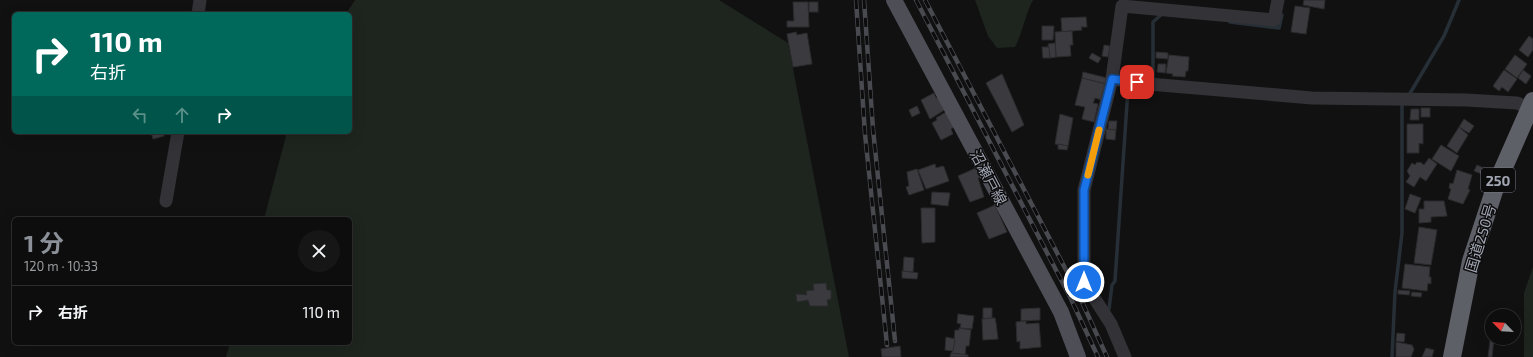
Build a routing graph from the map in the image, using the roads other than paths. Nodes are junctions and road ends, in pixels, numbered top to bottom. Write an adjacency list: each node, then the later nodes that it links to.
1 (200, 0): 4 (street)
2 (894, 0): 9 (main road, 沼瀬戸線)
3 (1278, 0): 5 (street)
4 (198, 12)
5 (1112, 79): 6 (street); 10 (street)
6 (1531, 105): 11 (highway, 国道250号 / 250)
7 (178, 134): 8 (street)
8 (166, 201)
9 (1078, 357)
10 (1125, 357)
11 (1452, 357)

